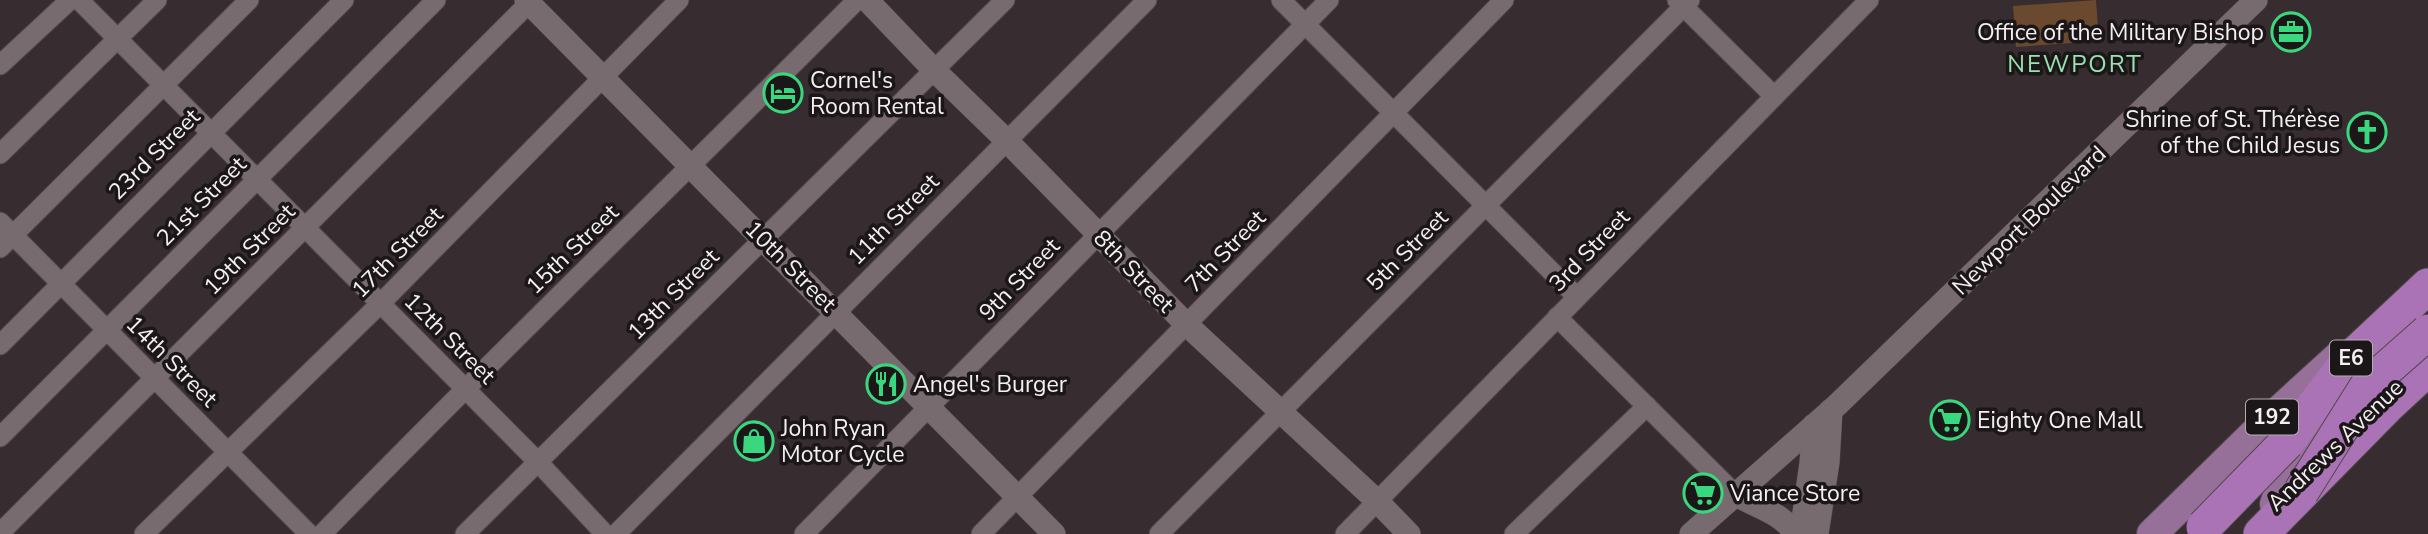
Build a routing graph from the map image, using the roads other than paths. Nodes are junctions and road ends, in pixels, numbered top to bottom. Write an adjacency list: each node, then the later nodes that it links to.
1 (70, 0): 21 (street)
2 (79, 0): 20 (street, 12th Street)
3 (157, 0): 20 (street)
4 (249, 0): 24 (street)
5 (344, 0): 27 (street, 23rd Street)
6 (436, 0): 31 (street, 21st Street)
7 (679, 0): 23 (street, 17th Street)
8 (857, 0): 30 (street, 15th Street)
9 (867, 0): 22 (street, 8th Street)
10 (1004, 0): 22 (street, 13th Street)
11 (1146, 0): 28 (street, 11th Street)
12 (1281, 0): 19 (street)
13 (1329, 0): 19 (street, 9th Street)
14 (1504, 0): 26 (street, 7th Street)
15 (1869, 0): 25 (street, 3rd Street)
16 (2256, 0): 53 (street, Newport Boulevard)
17 (529, 1): 23 (street, 10th Street); 33 (street, 19th Street)
18 (1683, 2): 25 (street); 32 (street, 5th Street)
19 (1305, 24): 26 (street); 34 (street, 9th Street)
20 (118, 38): 24 (street, 12th Street); 29 (street)
21 (0, 65)
22 (934, 70): 28 (street, 8th Street); 36 (street, 13th Street)
23 (603, 78): 30 (street, 10th Street); 41 (street, 17th Street)
24 (164, 84): 27 (street, 12th Street); 35 (street)
25 (1774, 96): 40 (street, 3rd Street)
26 (1393, 113): 32 (street); 45 (street, 7th Street)
27 (211, 132): 31 (street, 12th Street); 38 (street, 23rd Street)
28 (1007, 141): 34 (street, 8th Street); 42 (street, 11th Street)
29 (0, 154)
30 (691, 166): 36 (street, 10th Street); 50 (street, 15th Street)
31 (258, 179): 33 (street, 12th Street); 46 (street, 21st Street)
32 (1486, 205): 40 (street); 54 (street, 5th Street)
33 (306, 227): 41 (street, 12th Street); 49 (street, 19th Street)
34 (1097, 234): 45 (street, 8th Street); 51 (street, 9th Street)
35 (4, 235): 38 (street, 14th Street)
36 (764, 239): 42 (street, 10th Street); 59 (street, 13th Street)
37 (2428, 272): 60 (main road, 192)
38 (60, 282): 46 (street, 14th Street); 47 (street, 23rd Street)
39 (2428, 286): 57 (highway, E6)
40 (1577, 297): 44 (street, 3rd Street)
41 (381, 303): 50 (street, 12th Street); 58 (street, 17th Street)
42 (836, 311): 51 (street, 10th Street); 71 (street, 11th Street)
43 (2428, 313): 57 (highway)
44 (1557, 317): 52 (street); 63 (street, 3rd Street)
45 (1187, 325): 54 (street, 8th Street); 62 (street, 7th Street)
46 (107, 330): 49 (street, 14th Street); 56 (street, 21st Street)
47 (0, 345)
48 (2424, 352): 64 (highway, bridge)
49 (155, 378): 58 (street, 14th Street); 65 (street, 19th Street)
50 (464, 388): 59 (street, 12th Street); 68 (street, 15th Street)
51 (929, 406): 62 (street, 10th Street); 72 (street, 9th Street)
52 (1647, 406): 61 (street); 78 (street)
53 (1831, 410): 55 (street, Newport Boulevard); 81 (street)
54 (1281, 412): 63 (street, 8th Street); 75 (street, 5th Street)
55 (1814, 425): 61 (street, Newport Boulevard); 80 (street)
56 (0, 438)
57 (2287, 442): 83 (highway, E6, bridge)
58 (228, 452): 66 (street, 17th Street); 67 (street, 14th Street)
59 (538, 462): 69 (street, 13th Street); 70 (street, 12th Street)
60 (2208, 480): 64 (main road); 82 (main road, 192)
61 (1736, 495): 79 (street, Newport Boulevard); 80 (street)
62 (1017, 497): 73 (street, 7th Street); 74 (street, 10th Street)
63 (1377, 501): 76 (street, 3rd Street); 77 (street, 8th Street)
64 (2267, 517)
65 (0, 533)
66 (144, 534)
67 (309, 534)
68 (322, 534)
69 (466, 534)
70 (606, 534)
71 (616, 534)
72 (804, 534)
73 (981, 534)
74 (1054, 534)
75 (1159, 534)
76 (1345, 534)
77 (1409, 534)
78 (1514, 534)
79 (1691, 534)
80 (1799, 534)
81 (1817, 534)
82 (2152, 534)
83 (2196, 534)

